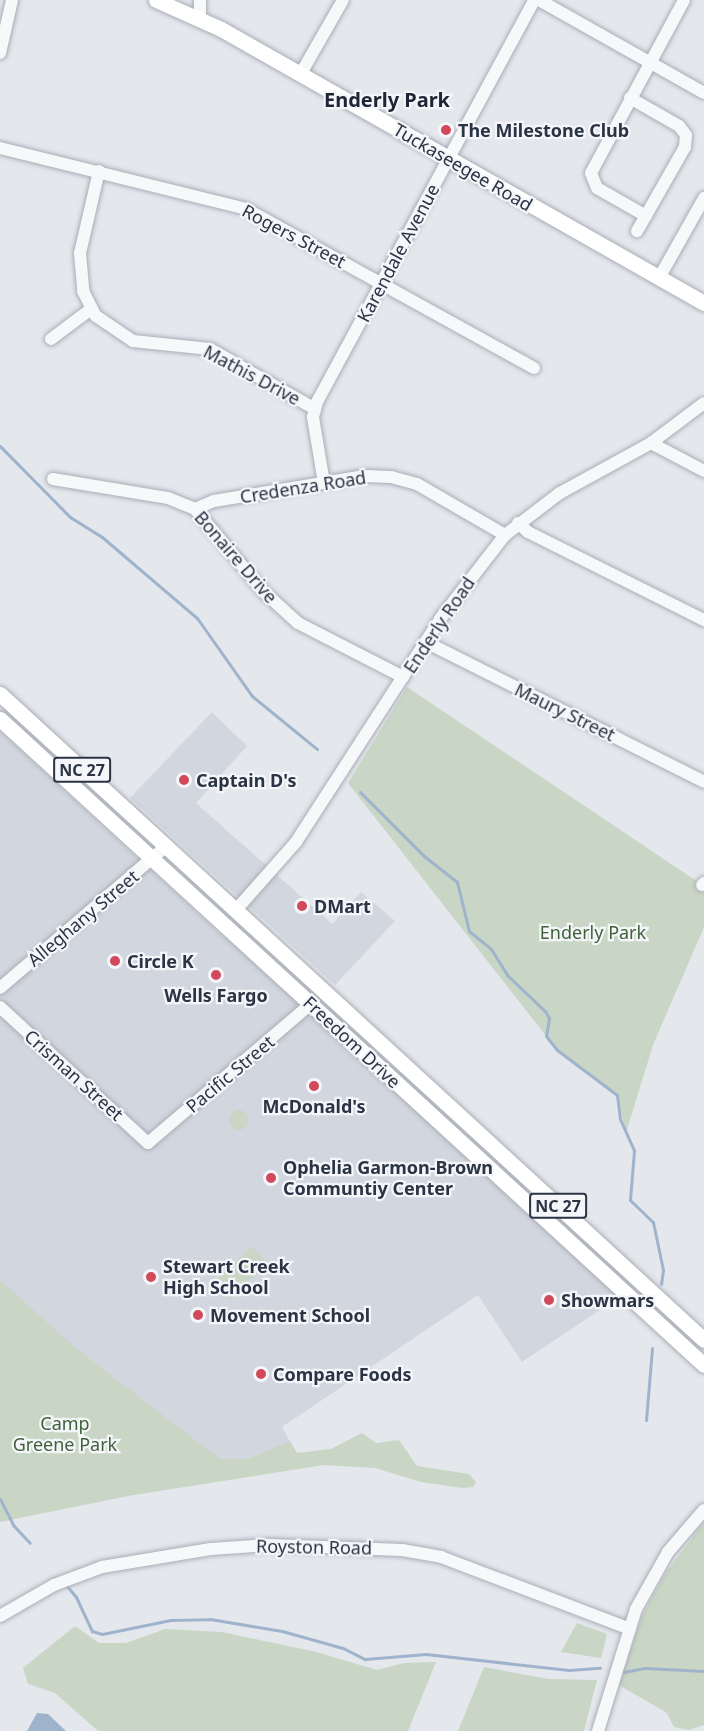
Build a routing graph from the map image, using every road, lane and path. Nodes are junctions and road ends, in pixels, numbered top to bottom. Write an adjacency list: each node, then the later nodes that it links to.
1 (12, 0): 9 (street)
2 (156, 0): 8 (main road, Tuckaseegee Road)
3 (200, 0): 8 (street)
4 (343, 0): 11 (street)
5 (534, 0): 15 (street, Karendale Avenue)
6 (539, 0): 10 (street)
7 (684, 0): 10 (street)
8 (200, 18): 11 (main road, Tuckaseegee Road)
9 (0, 53)
10 (649, 62): 12 (street); 13 (street)
11 (300, 75): 15 (main road, Tuckaseegee Road)
12 (704, 93)
13 (630, 98): 18 (street); 18 (street)
14 (0, 148): 16 (street, Rogers Street)
15 (448, 158): 20 (main road, Tuckaseegee Road); 21 (street, Karendale Avenue)
16 (99, 171): 21 (street, Rogers Street); 23 (street)
17 (704, 198): 20 (street)
18 (646, 216): 19 (street)
19 (637, 231)
20 (659, 278): 22 (main road, Tuckaseegee Road)
21 (383, 284): 25 (street, Rogers Street); 27 (street, Karendale Avenue)
22 (704, 303)
23 (91, 309): 24 (street); 27 (street, Mathis Drive)
24 (51, 339)
25 (534, 368)
26 (704, 403): 28 (street, Enderly Road)
27 (315, 409): 31 (street)
28 (651, 443): 29 (street); 33 (street, Enderly Road)
29 (704, 471)
30 (53, 479): 32 (street, Bonaire Drive)
31 (324, 483): 32 (street, Credenza Road); 34 (street, Credenza Road)
32 (195, 509): 37 (street, Bonaire Drive)
33 (518, 523): 34 (street, Enderly Road); 35 (street)
34 (505, 535): 36 (street, Enderly Road)
35 (704, 620)
36 (426, 642): 37 (street, Enderly Road); 40 (street, Maury Street)
37 (403, 677): 43 (street, Enderly Road)
38 (0, 694): 41 (main road, Freedom Drive / NC 27)
39 (0, 719): 42 (main road, Freedom Drive / NC 27)
40 (704, 782)
41 (165, 847): 42 (street, Alleghany Street); 43 (main road, Freedom Drive / NC 27)
42 (152, 859): 44 (street, Alleghany Street); 45 (main road, Freedom Drive / NC 27)
43 (234, 911): 47 (main road, Freedom Drive / NC 27)
44 (0, 988)
45 (310, 1004): 47 (main road); 48 (street, Pacific Street); 49 (main road, Freedom Drive / NC 27)
46 (0, 1007): 48 (street, Crisman Street)
47 (393, 1056): 50 (main road, Freedom Drive / NC 27)
48 (148, 1143)
49 (508, 1185): 50 (main road); 52 (main road, Freedom Drive / NC 27)
50 (570, 1217): 51 (main road, Freedom Drive / NC 27)
51 (704, 1340)
52 (704, 1365)
53 (704, 1510): 55 (street)
54 (0, 1617): 55 (street, Royston Road)
55 (628, 1628): 56 (street)
56 (598, 1731)

